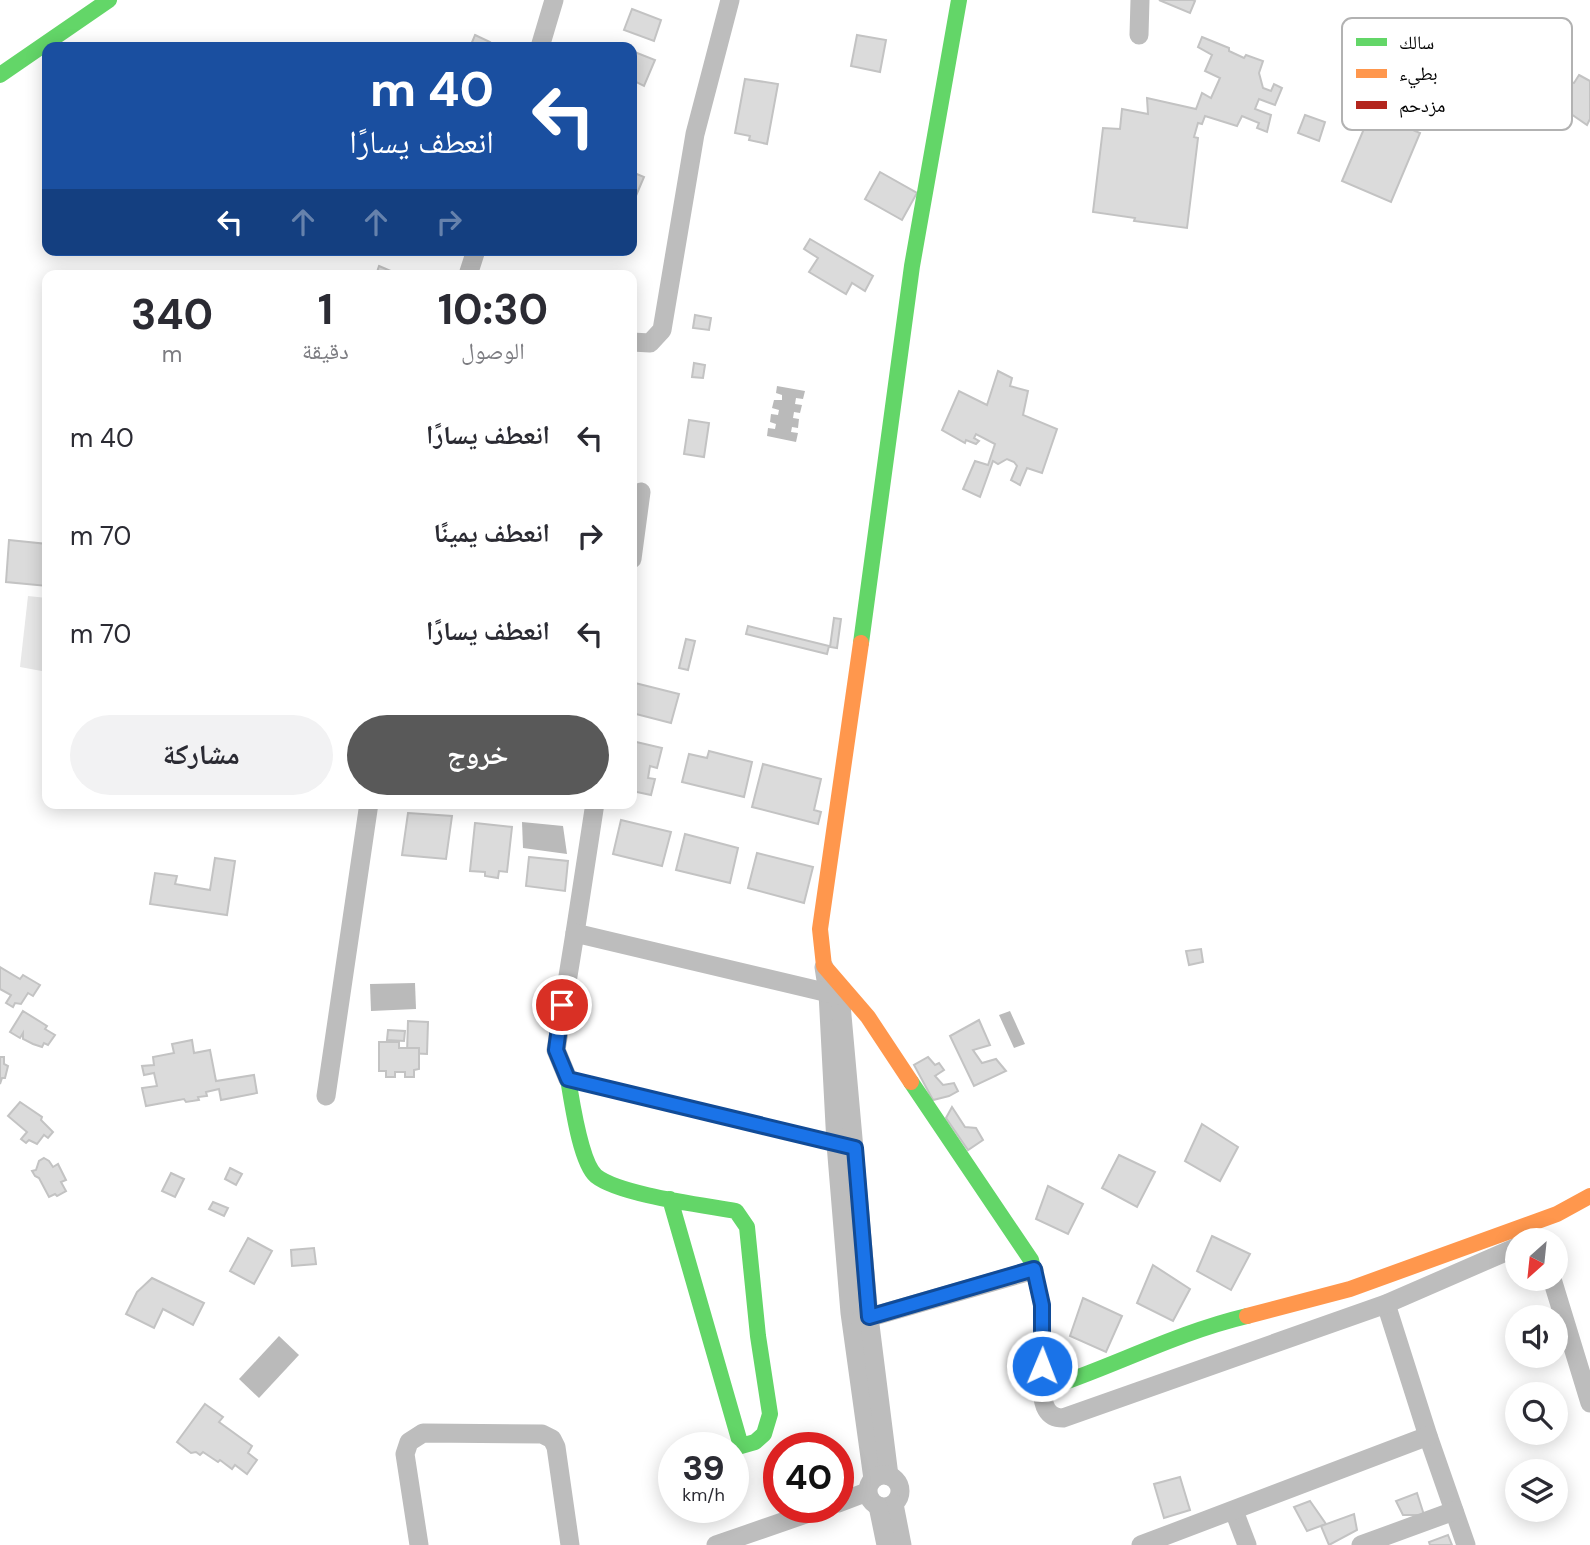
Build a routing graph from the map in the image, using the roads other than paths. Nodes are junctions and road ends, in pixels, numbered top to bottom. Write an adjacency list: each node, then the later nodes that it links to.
1 (109, 0): 7 (street)
2 (554, 0): 8 (street)
3 (730, 0): 11 (street)
4 (959, 0): 17 (street)
5 (1140, 0): 6 (street)
6 (1139, 35)
7 (48, 42)
8 (541, 42)
9 (42, 46): 10 (street)
10 (0, 75)
11 (637, 342)
12 (641, 492): 13 (street)
13 (637, 522)
14 (368, 809): 20 (street)
15 (594, 809): 16 (street)
16 (575, 933): 18 (street); 19 (street)
17 (824, 966): 18 (street)
18 (836, 992): 21 (street); 22 (street); 26 (street)
19 (568, 1079): 21 (street); 24 (street)
20 (326, 1096)
21 (836, 1144): 22 (street); 29 (street)
22 (855, 1148): 29 (street)
23 (1590, 1196): 30 (street)
24 (670, 1199): 24 (street)
25 (1505, 1252): 28 (street)
26 (1034, 1269): 29 (street); 30 (street)
27 (1556, 1292): 31 (street)
28 (1386, 1304): 30 (street); 32 (street)
29 (860, 1320): 33 (street)
30 (1042, 1390)
31 (1590, 1403)
32 (1427, 1436): 35 (street); 36 (street)
33 (880, 1491): 34 (street); 41 (street); 42 (street)
34 (854, 1498)
35 (1234, 1511): 43 (street); 44 (street)
36 (1454, 1511): 45 (street); 46 (street)
37 (780, 1523): 40 (street)
38 (419, 1545): 39 (street)
39 (570, 1545)
40 (716, 1545)
41 (886, 1545)
42 (902, 1545)
43 (1142, 1545)
44 (1247, 1545)
45 (1361, 1545)
46 (1466, 1545)

